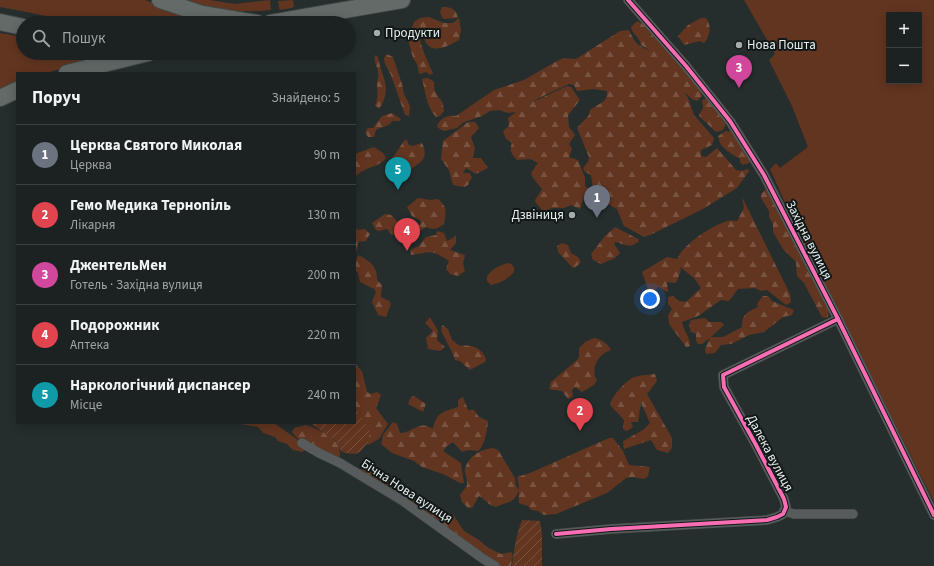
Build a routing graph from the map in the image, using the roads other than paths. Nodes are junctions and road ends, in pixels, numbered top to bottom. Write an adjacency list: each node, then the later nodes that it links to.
1 (160, 0): 4 (highway)
2 (402, 0): 5 (highway)
3 (628, 0): 12 (street, Західна вулиця)
4 (214, 16)
5 (310, 16)
6 (0, 22): 7 (highway)
7 (16, 25)
8 (120, 60): 9 (highway)
9 (71, 72)
10 (16, 90): 11 (highway)
11 (0, 98)
12 (838, 319): 14 (street, Далека вулиця); 16 (street, Західна вулиця)
13 (302, 442): 18 (street, Бічна Нова вулиця)
14 (784, 511): 15 (street, Далека вулиця); 17 (street, Далека вулиця)
15 (853, 514)
16 (934, 515)
17 (556, 534)
18 (495, 566)

